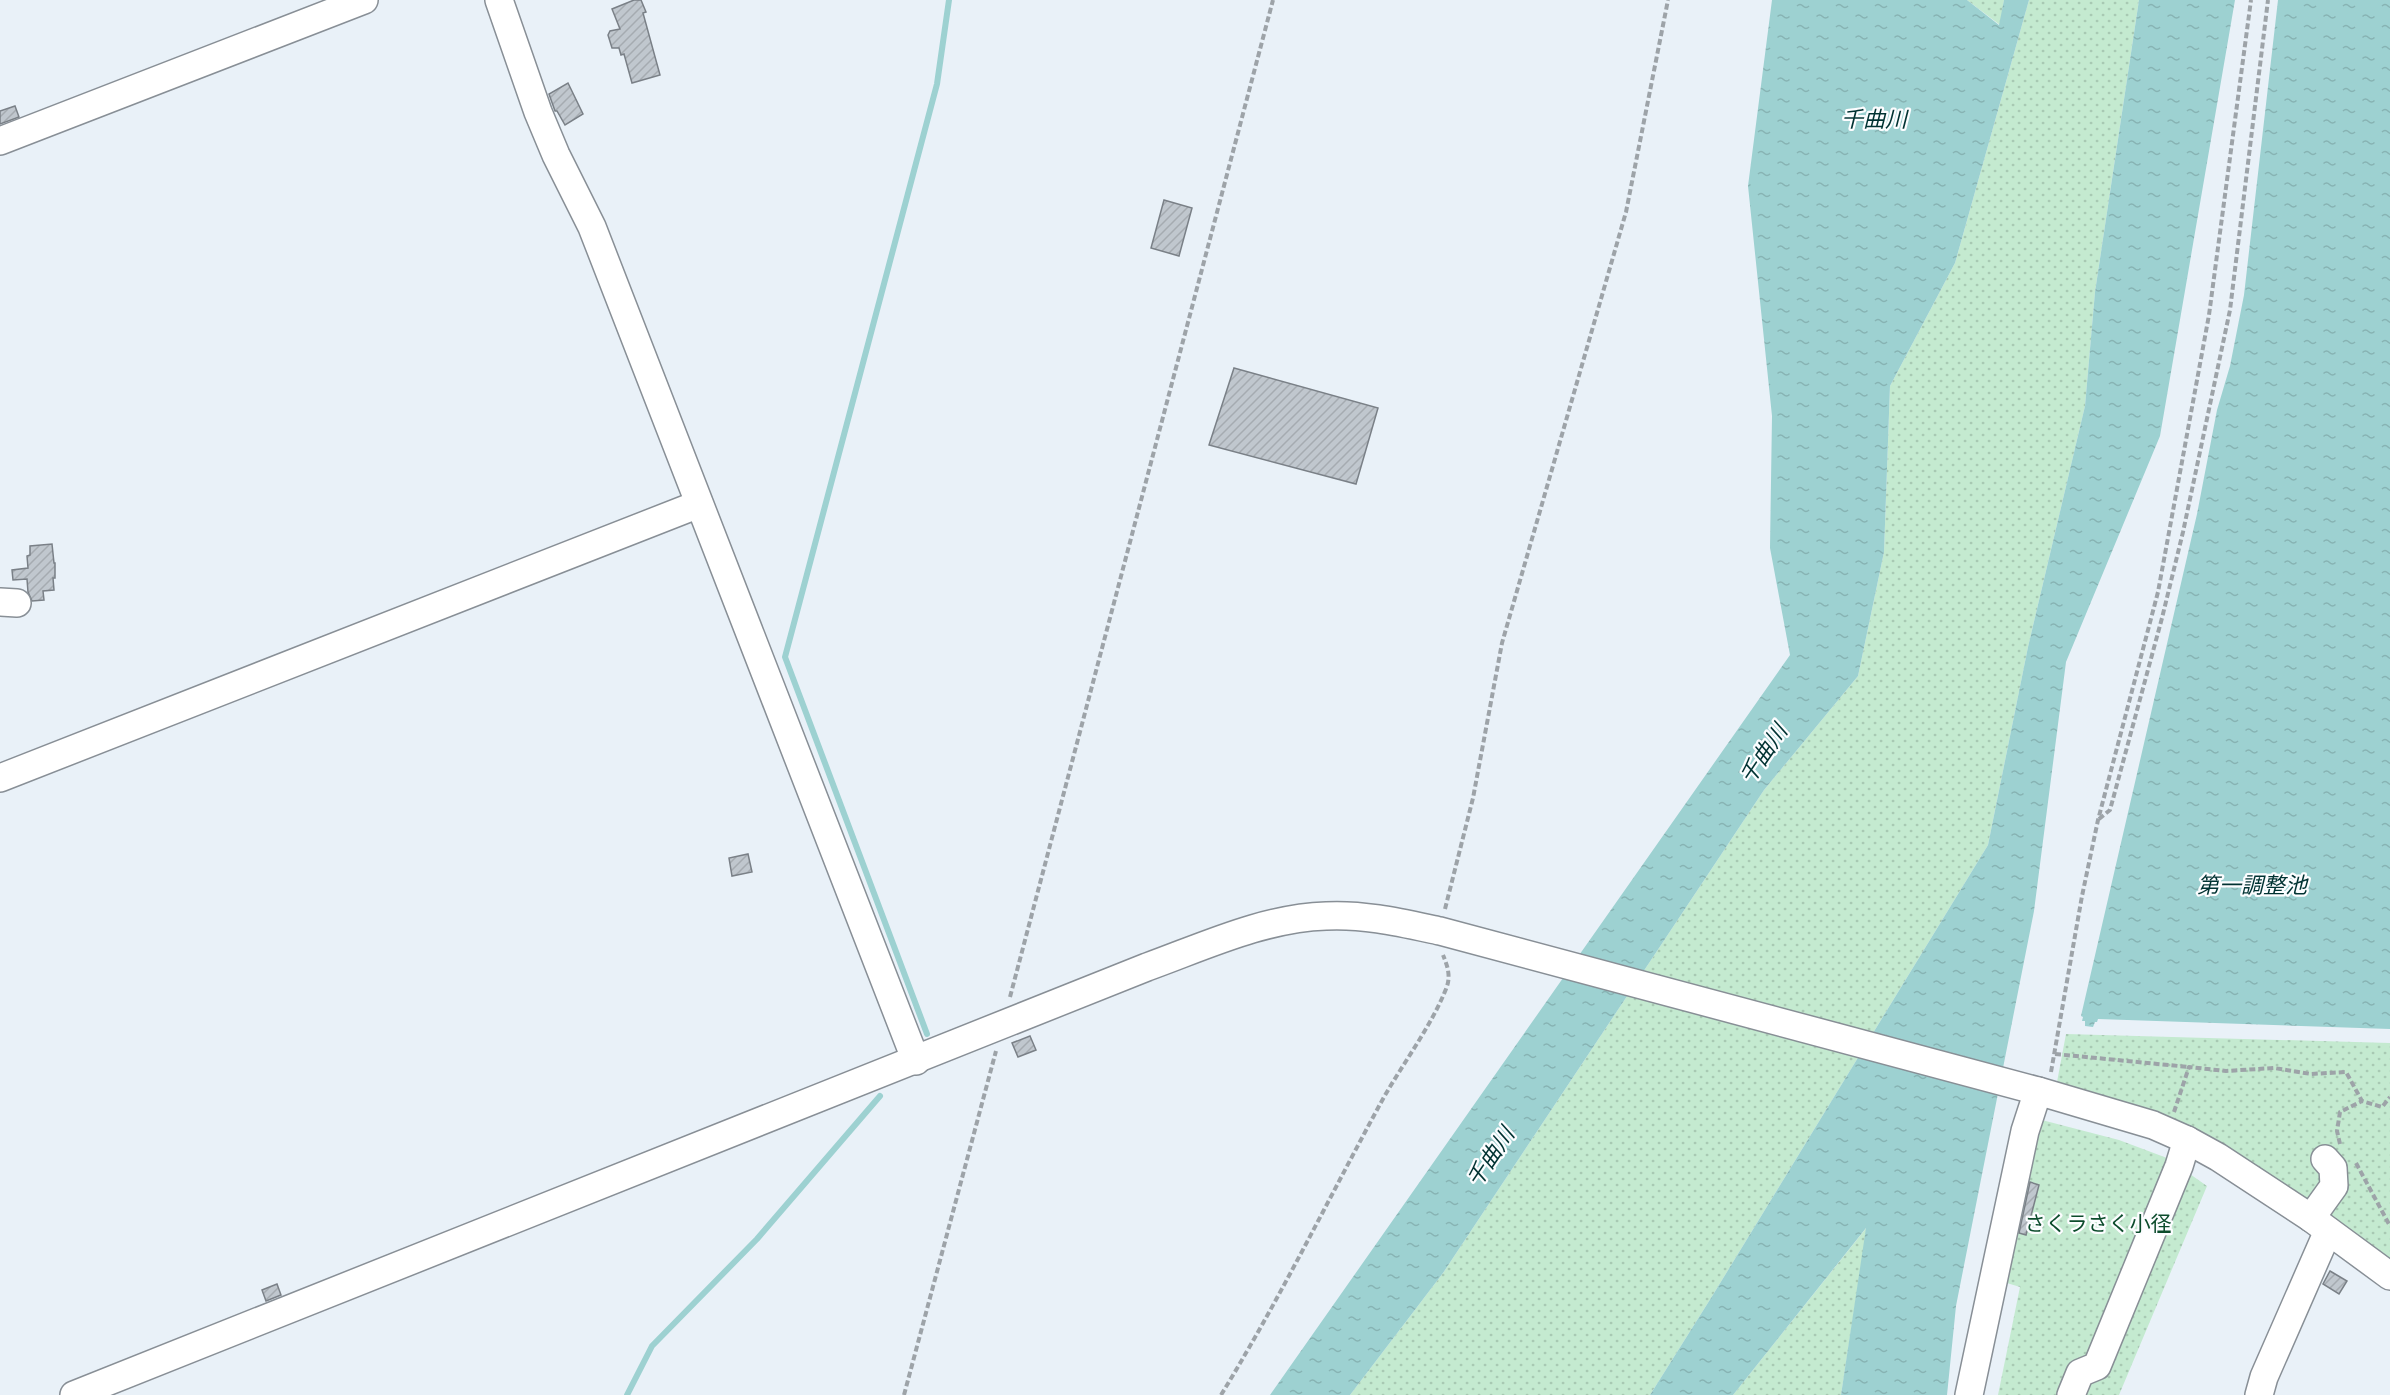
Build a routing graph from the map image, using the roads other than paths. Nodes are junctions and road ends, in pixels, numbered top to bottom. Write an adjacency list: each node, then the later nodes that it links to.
1 (364, 0): 3 (street)
2 (499, 0): 4 (street)
3 (0, 141)
4 (699, 504): 5 (street); 6 (street)
5 (0, 778)
6 (916, 1061): 7 (street); 12 (street)
7 (2037, 1091): 8 (street); 13 (street)
8 (2187, 1140): 10 (street); 14 (street)
9 (2325, 1159): 10 (street)
10 (2319, 1225): 11 (street); 15 (street)
11 (2390, 1276)
12 (74, 1395)
13 (1969, 1395)
14 (2072, 1395)
15 (2259, 1395)

